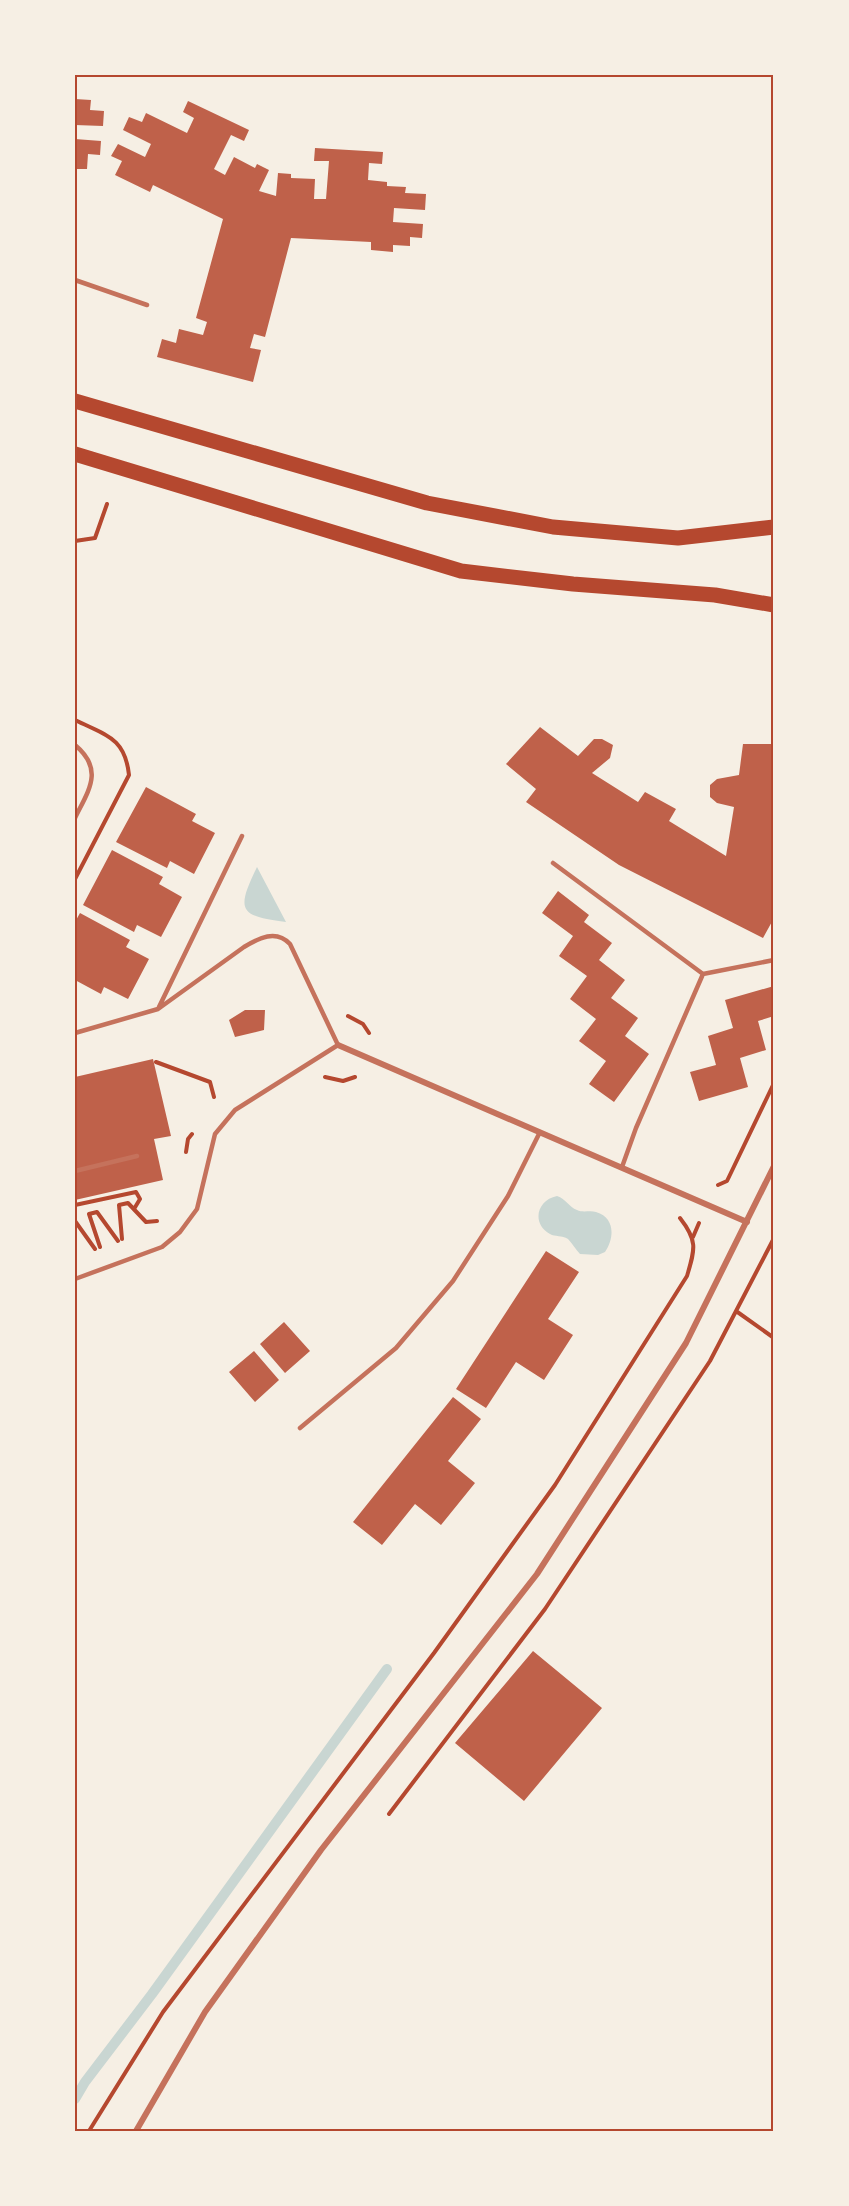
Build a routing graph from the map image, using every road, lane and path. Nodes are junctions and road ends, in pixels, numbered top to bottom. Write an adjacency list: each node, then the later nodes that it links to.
1 (75, 280): 2 (lane)
2 (147, 305)
3 (75, 401): 6 (main road)
4 (75, 454): 8 (main road)
5 (107, 504): 7 (path)
6 (774, 527)
7 (75, 541)
8 (774, 605)
9 (75, 745): 10 (lane)
10 (75, 818)
11 (242, 836): 15 (lane)
12 (553, 863): 14 (lane)
13 (774, 960): 14 (lane)
14 (703, 974): 28 (lane)
15 (158, 1009): 16 (lane); 17 (lane)
16 (75, 1033)
17 (338, 1045): 24 (street); 37 (lane)
18 (156, 1062): 21 (path)
19 (774, 1083): 30 (path)
20 (222, 1091): 21 (path)
21 (214, 1097): 22 (path)
22 (209, 1107)
23 (193, 1132): 26 (path)
24 (540, 1132): 28 (street); 40 (lane)
25 (137, 1156): 29 (lane)
26 (186, 1158)
27 (774, 1166): 35 (street)
28 (622, 1167): 35 (street)
29 (75, 1171)
30 (715, 1187)
31 (75, 1205): 32 (path)
32 (134, 1209): 33 (path); 34 (path)
33 (164, 1215)
34 (75, 1221)
35 (747, 1222): 42 (street)
36 (693, 1237): 41 (path)
37 (75, 1279)
38 (736, 1311): 39 (path)
39 (774, 1338)
40 (300, 1428)
41 (89, 2131)
42 (136, 2131)

